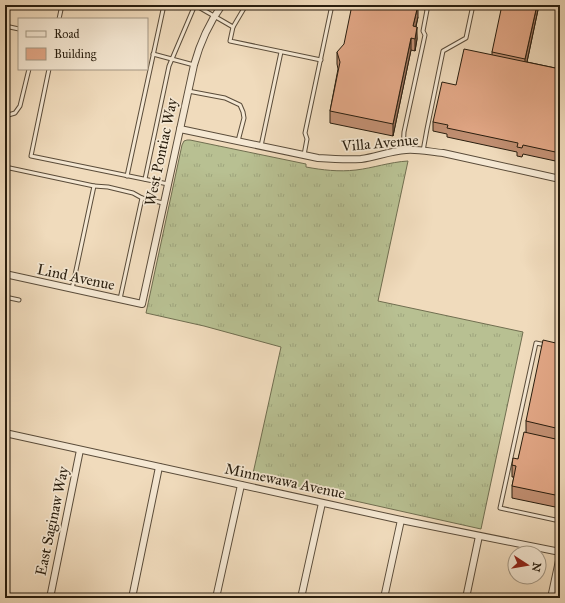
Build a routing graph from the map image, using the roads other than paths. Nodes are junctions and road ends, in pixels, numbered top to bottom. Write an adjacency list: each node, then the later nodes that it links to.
1 (62, 5): 10 (lane)
2 (164, 5): 15 (lane)
3 (195, 5): 9 (lane); 16 (lane)
4 (246, 5): 12 (lane)
5 (332, 5): 17 (lane)
6 (424, 5): 26 (lane)
7 (473, 5): 27 (lane)
8 (221, 7): 9 (street, West Pontiac Way)
9 (214, 16): 12 (lane); 18 (street, West Pontiac Way)
10 (59, 18)
11 (5, 26): 13 (lane)
12 (233, 27): 14 (lane)
13 (18, 29)
14 (281, 52): 17 (lane); 25 (lane)
15 (153, 54): 16 (lane); 30 (lane)
16 (172, 59): 18 (lane); 31 (lane)
17 (320, 60): 28 (lane)
18 (194, 65): 21 (street, West Pontiac Way)
19 (29, 70): 22 (lane)
20 (49, 70): 30 (lane)
21 (188, 91): 23 (street, West Pontiac Way); 24 (lane)
22 (5, 116)
23 (180, 129): 24 (street, Villa Avenue); 33 (street, West Pontiac Way)
24 (238, 141): 25 (street, Villa Avenue)
25 (261, 146): 28 (street, Villa Avenue)
26 (403, 150): 27 (street, Villa Avenue); 28 (street, Villa Avenue)
27 (424, 151): 32 (street, Villa Avenue)
28 (304, 155)
29 (5, 167): 34 (lane)
30 (127, 176): 31 (lane)
31 (145, 179): 33 (lane)
32 (560, 179)
33 (168, 184): 36 (street, West Pontiac Way)
34 (94, 186): 35 (lane); 38 (lane)
35 (142, 198): 36 (lane); 41 (lane)
36 (164, 203): 42 (street, West Pontiac Way)
37 (5, 274): 38 (street, Lind Avenue)
38 (72, 289): 41 (street, Lind Avenue)
39 (5, 297): 40 (lane)
40 (19, 300)
41 (120, 300): 42 (street, Lind Avenue)
42 (142, 304)
43 (560, 330): 44 (lane)
44 (558, 347): 51 (lane)
45 (5, 433): 46 (street, Minnewawa Avenue)
46 (80, 450): 47 (street, Minnewawa Avenue); 55 (street, East Saginaw Way)
47 (159, 467): 48 (street, Minnewawa Avenue); 56 (street)
48 (241, 485): 49 (street, Minnewawa Avenue); 57 (street)
49 (322, 503): 50 (street, Minnewawa Avenue); 58 (street)
50 (401, 520): 52 (street, Minnewawa Avenue); 59 (street)
51 (560, 522)
52 (479, 536): 53 (street, Minnewawa Avenue); 60 (street)
53 (560, 552)
54 (560, 556): 61 (street)
55 (50, 598)
56 (132, 598)
57 (216, 598)
58 (301, 598)
59 (384, 598)
60 (466, 598)
61 (551, 598)

